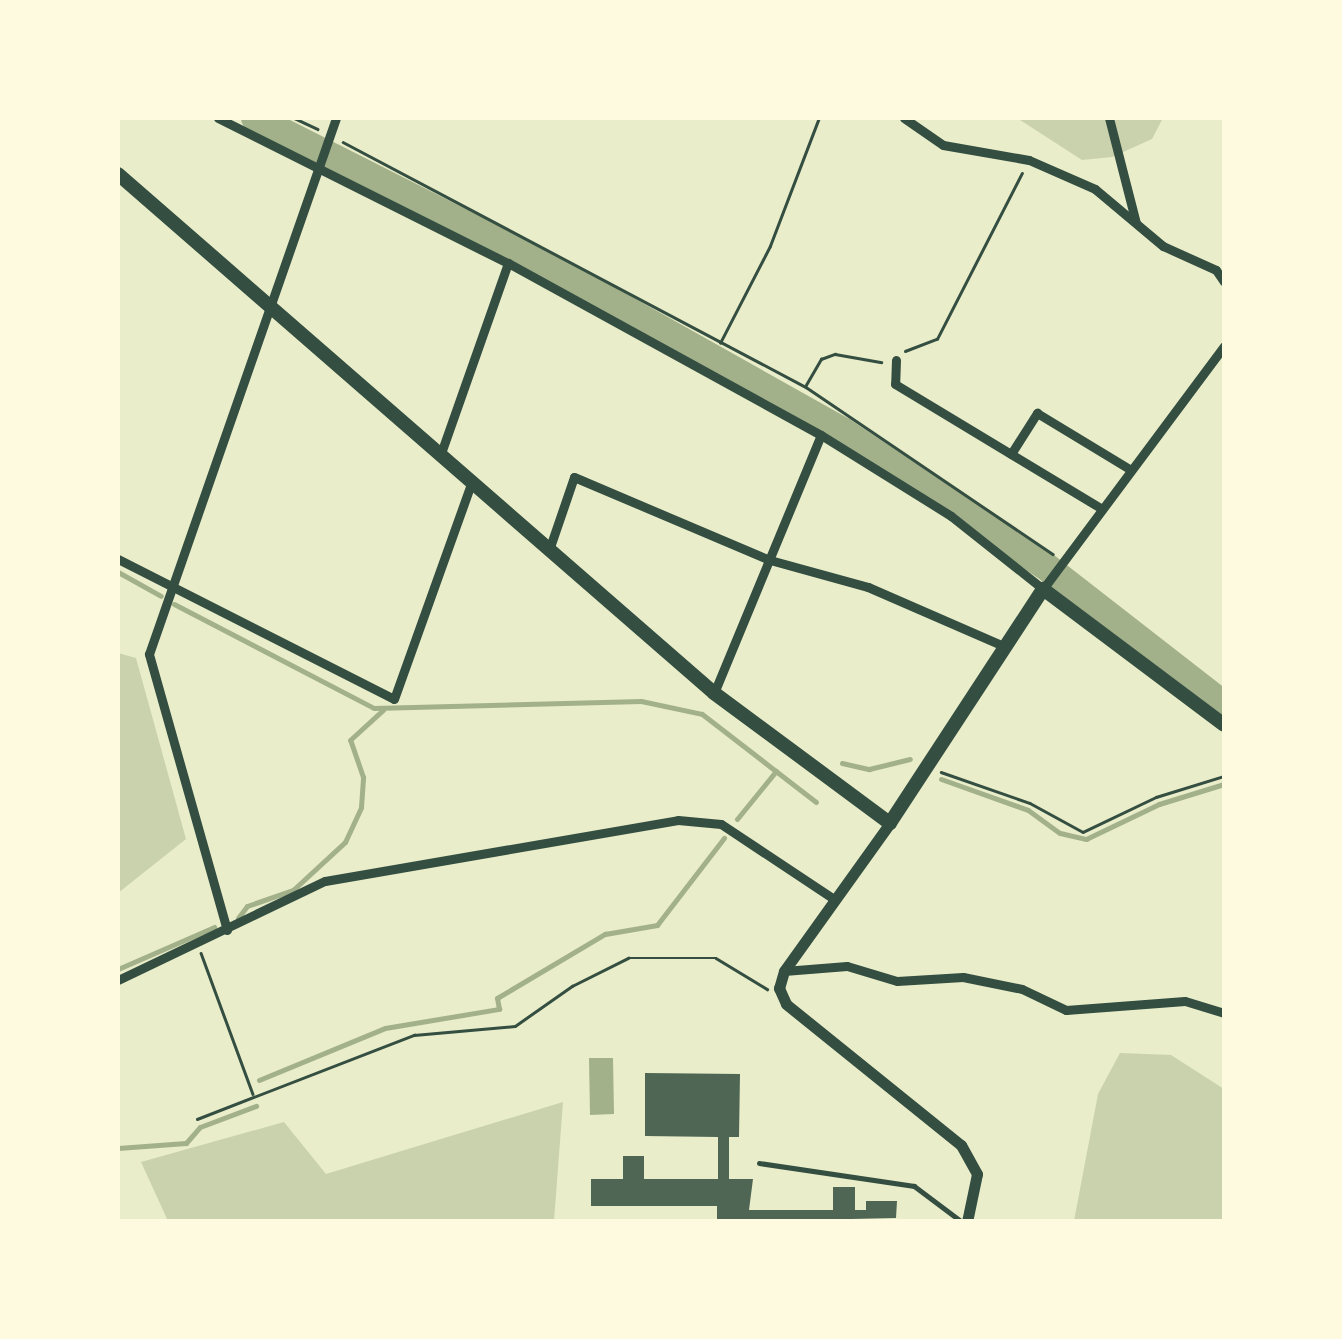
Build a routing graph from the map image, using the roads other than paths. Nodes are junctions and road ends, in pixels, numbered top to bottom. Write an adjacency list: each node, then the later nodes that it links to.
1 (218, 118): 5 (street)
2 (336, 118): 5 (street)
3 (904, 118): 7 (street)
4 (1109, 118): 7 (street)
5 (319, 165): 8 (street); 10 (street)
6 (118, 174): 10 (main road)
7 (1137, 225): 9 (street)
8 (508, 263): 13 (street); 15 (street)
9 (1224, 282)
10 (270, 308): 15 (main road); 23 (street)
11 (1224, 346): 16 (street)
12 (896, 360): 14 (street)
13 (821, 434): 21 (street); 22 (street)
14 (1011, 454): 16 (street); 18 (street)
15 (440, 456): 17 (main road)
16 (1131, 470): 18 (street)
17 (470, 484): 19 (main road); 23 (street)
18 (1102, 509): 22 (street)
19 (549, 550): 21 (street); 25 (main road)
20 (118, 559): 23 (street)
21 (770, 560): 24 (street); 25 (street)
22 (1046, 585): 24 (main road); 26 (main road)
23 (174, 588): 29 (street)
24 (1007, 648): 27 (main road)
25 (714, 693): 27 (main road)
26 (1224, 725)
27 (890, 822): 28 (street)
28 (834, 899): 29 (street); 30 (street)
29 (227, 930): 31 (street)
30 (784, 971): 32 (street); 34 (street)
31 (118, 980)
32 (1224, 1013)
33 (758, 1163): 34 (lane)
34 (964, 1222)

